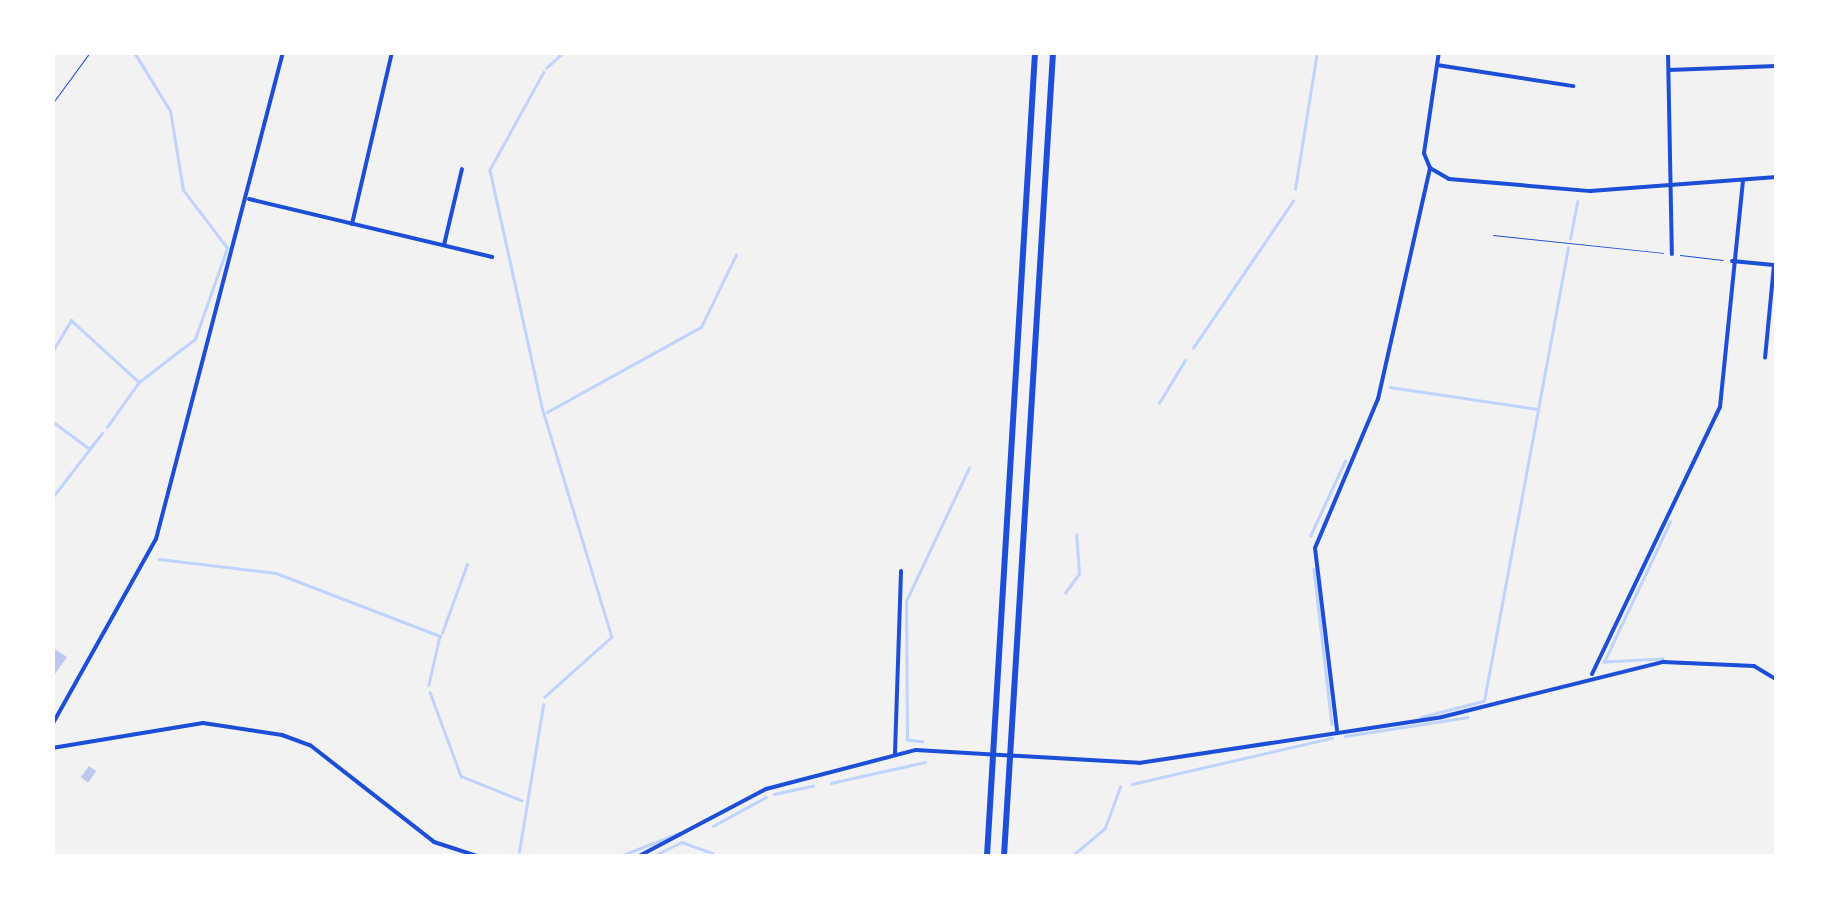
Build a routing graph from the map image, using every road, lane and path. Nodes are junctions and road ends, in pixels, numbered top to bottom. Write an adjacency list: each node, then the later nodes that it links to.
1 (90, 52): 12 (path)
2 (284, 52): 18 (street)
3 (392, 52): 19 (street)
4 (1034, 52): 35 (highway)
5 (1054, 52): 36 (highway)
6 (1439, 52): 8 (street)
7 (1668, 52): 10 (street)
8 (1437, 65): 11 (street); 13 (street)
9 (1776, 66): 10 (street)
10 (1669, 70): 17 (street)
11 (1572, 86)
12 (52, 104)
13 (1430, 168): 17 (street); 30 (street)
14 (462, 169): 21 (street)
15 (1776, 177): 16 (street)
16 (1743, 180): 17 (street); 24 (street)
17 (1673, 185): 22 (street)
18 (249, 199): 19 (street); 29 (street)
19 (352, 224): 21 (street)
20 (1493, 235): 22 (path)
21 (444, 245): 23 (street)
22 (1672, 254): 24 (path)
23 (492, 256)
24 (1731, 261): 25 (street); 27 (street)
25 (1765, 358)
26 (901, 571): 32 (street)
27 (1592, 674): 28 (street); 30 (street)
28 (1776, 679)
29 (52, 725)
30 (1338, 730): 32 (street)
31 (52, 748): 33 (street)
32 (896, 754): 34 (street)
33 (477, 856)
34 (639, 856)
35 (987, 856)
36 (1004, 856)

